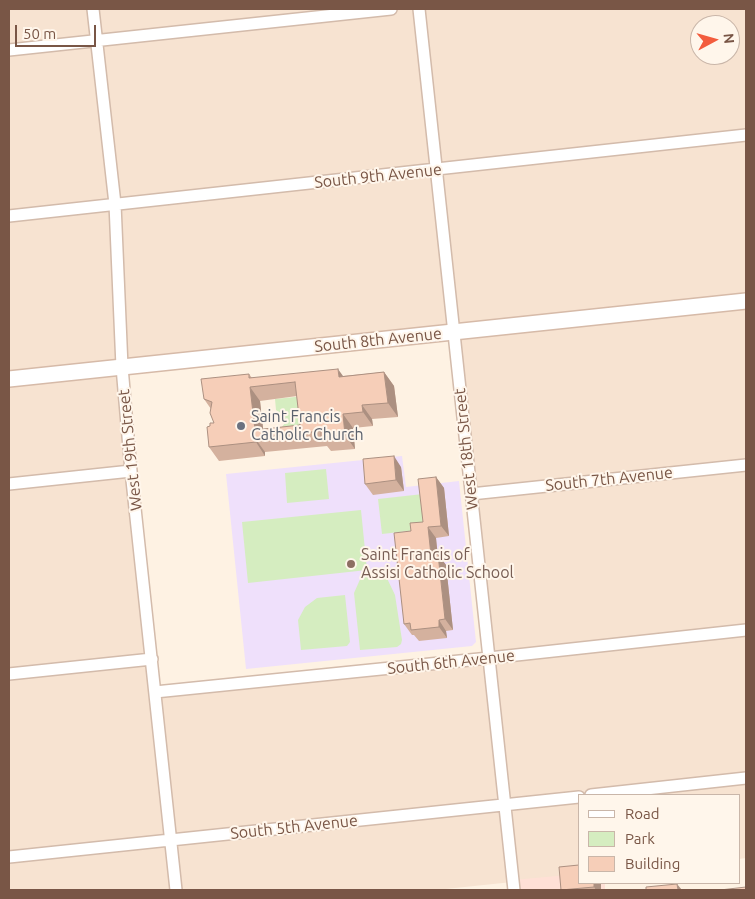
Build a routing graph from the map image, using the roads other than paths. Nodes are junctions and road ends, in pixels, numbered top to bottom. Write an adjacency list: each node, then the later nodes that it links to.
1 (93, 9): 4 (street, West 19th Street)
2 (391, 9): 4 (street)
3 (419, 9): 7 (street, West 18th Street)
4 (97, 41): 5 (street); 8 (street, West 19th Street)
5 (9, 50)
6 (746, 135): 7 (street, South 9th Avenue)
7 (436, 169): 8 (street, South 9th Avenue); 11 (street, West 18th Street)
8 (115, 204): 9 (street, South 9th Avenue); 12 (street, West 19th Street)
9 (9, 216)
10 (746, 301): 11 (street, South 8th Avenue)
11 (454, 332): 12 (street, South 8th Avenue); 17 (street, West 18th Street)
12 (122, 367): 13 (street, South 8th Avenue); 15 (street, West 19th Street)
13 (9, 379)
14 (746, 465): 17 (street, South 7th Avenue)
15 (131, 471): 16 (street); 20 (street, West 19th Street)
16 (9, 484)
17 (471, 494): 19 (street, West 18th Street)
18 (746, 630): 19 (street, South 6th Avenue)
19 (489, 658): 22 (street, South 6th Avenue); 26 (street, West 18th Street)
20 (152, 659): 21 (street); 22 (street, West 19th Street)
21 (9, 674)
22 (155, 692): 27 (street, West 19th Street)
23 (746, 778): 24 (street)
24 (600, 794)
25 (578, 796): 26 (street, South 5th Avenue)
26 (504, 805): 27 (street, South 5th Avenue); 30 (street, West 18th Street)
27 (171, 840): 28 (street, South 5th Avenue); 29 (street, West 19th Street)
28 (9, 857)
29 (176, 890)
30 (514, 890)

